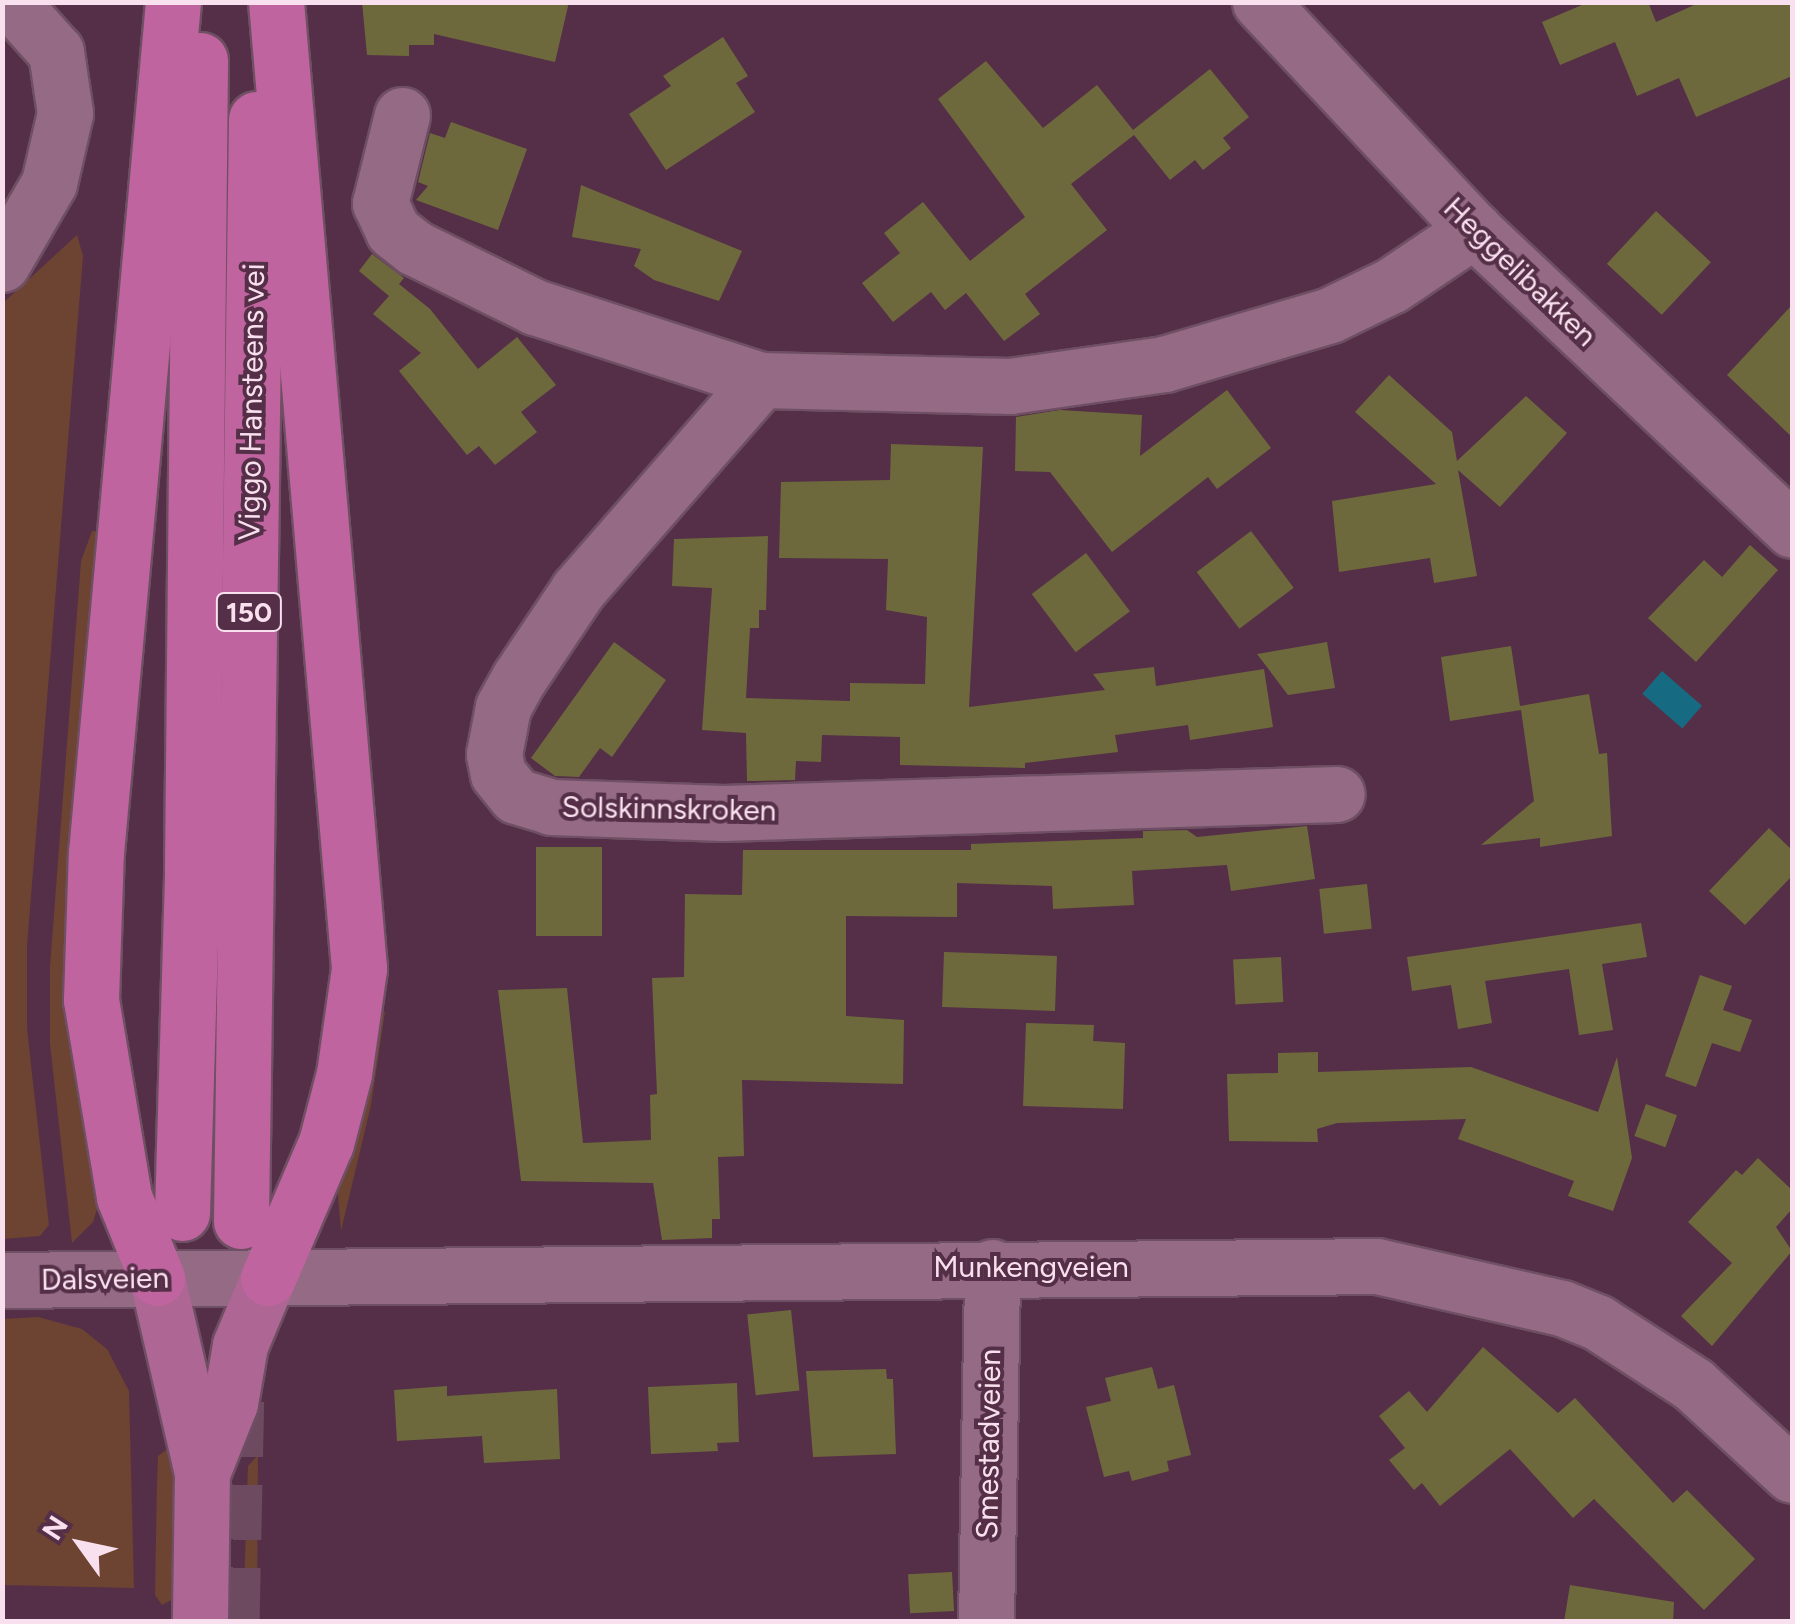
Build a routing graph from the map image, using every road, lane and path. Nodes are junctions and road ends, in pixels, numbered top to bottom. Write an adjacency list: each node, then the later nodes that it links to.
1 (11, 2): 9 (street)
2 (173, 2): 16 (highway)
3 (200, 2): 13 (highway, Viggo Hansteens vei / 150)
4 (257, 2): 14 (highway, Viggo Hansteens vei / 150)
5 (276, 2): 17 (highway)
6 (1260, 2): 8 (street, Heggelibakken)
7 (402, 116): 10 (street)
8 (1474, 230): 10 (street); 11 (street, Heggelibakken)
9 (2, 264)
10 (761, 380): 12 (street, Solskinnskroken)
11 (1792, 530)
12 (1338, 794)
13 (182, 1213)
14 (241, 1220)
15 (992, 1267): 17 (street, Munkengveien); 20 (street, Munkengveien); 22 (street, Smestadveien)
16 (182, 1278): 17 (street, Munkengveien); 18 (street, Dalsveien); 19 (main road)
17 (268, 1278): 19 (main road)
18 (2, 1280)
19 (202, 1473): 21 (main road)
20 (1792, 1475)
21 (200, 1622)
22 (986, 1622)

